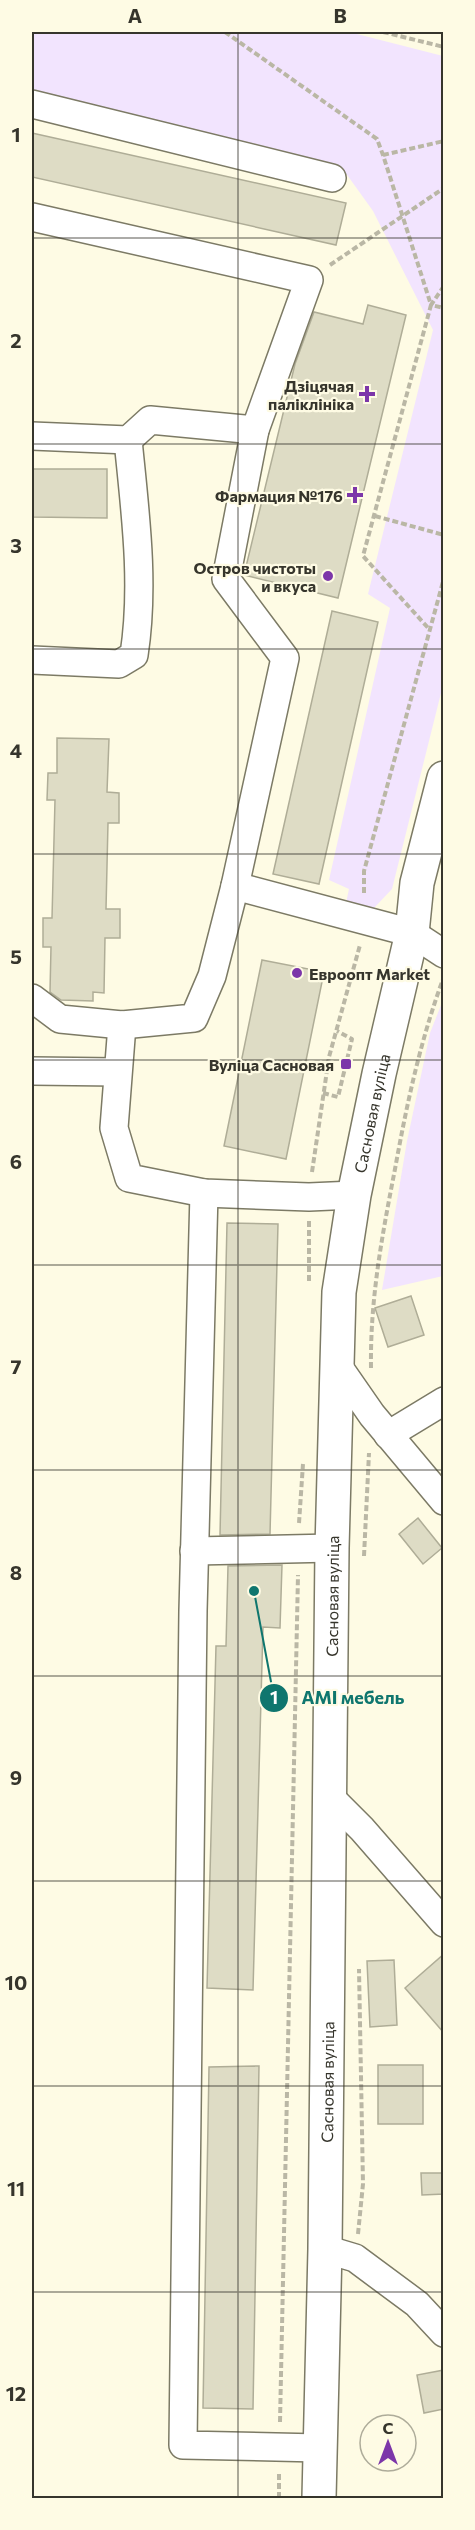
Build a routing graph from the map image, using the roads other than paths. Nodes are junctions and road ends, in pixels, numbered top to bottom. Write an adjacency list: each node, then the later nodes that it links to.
1 (32, 104): 2 (street)
2 (332, 178)
3 (32, 217): 4 (street)
4 (255, 430): 6 (street); 9 (street)
5 (32, 436): 6 (street)
6 (128, 440): 7 (street)
7 (32, 660)
8 (444, 778): 10 (main road, Сасновая вуліца)
9 (236, 886): 10 (street); 13 (street)
10 (412, 933): 11 (street); 17 (main road, Сасновая вуліца)
11 (444, 954)
12 (32, 998): 13 (street)
13 (122, 1024): 15 (street)
14 (32, 1071): 15 (street)
15 (117, 1072): 16 (street)
16 (204, 1193): 17 (street); 23 (street)
17 (354, 1195): 18 (main road, Сасновая вуліца)
18 (338, 1366): 20 (street); 22 (main road, Сасновая вуліца)
19 (444, 1401): 20 (street)
20 (388, 1436): 21 (street)
21 (444, 1501)
22 (332, 1548): 23 (street); 24 (main road, Сасновая вуліца)
23 (194, 1551): 28 (street)
24 (330, 1797): 25 (street); 26 (main road, Сасновая вуліца)
25 (444, 1923)
26 (325, 2249): 27 (street); 28 (main road, Сасновая вуліца)
27 (444, 2333)
28 (319, 2448): 29 (main road, Сасновая вуліца)
29 (319, 2499)

